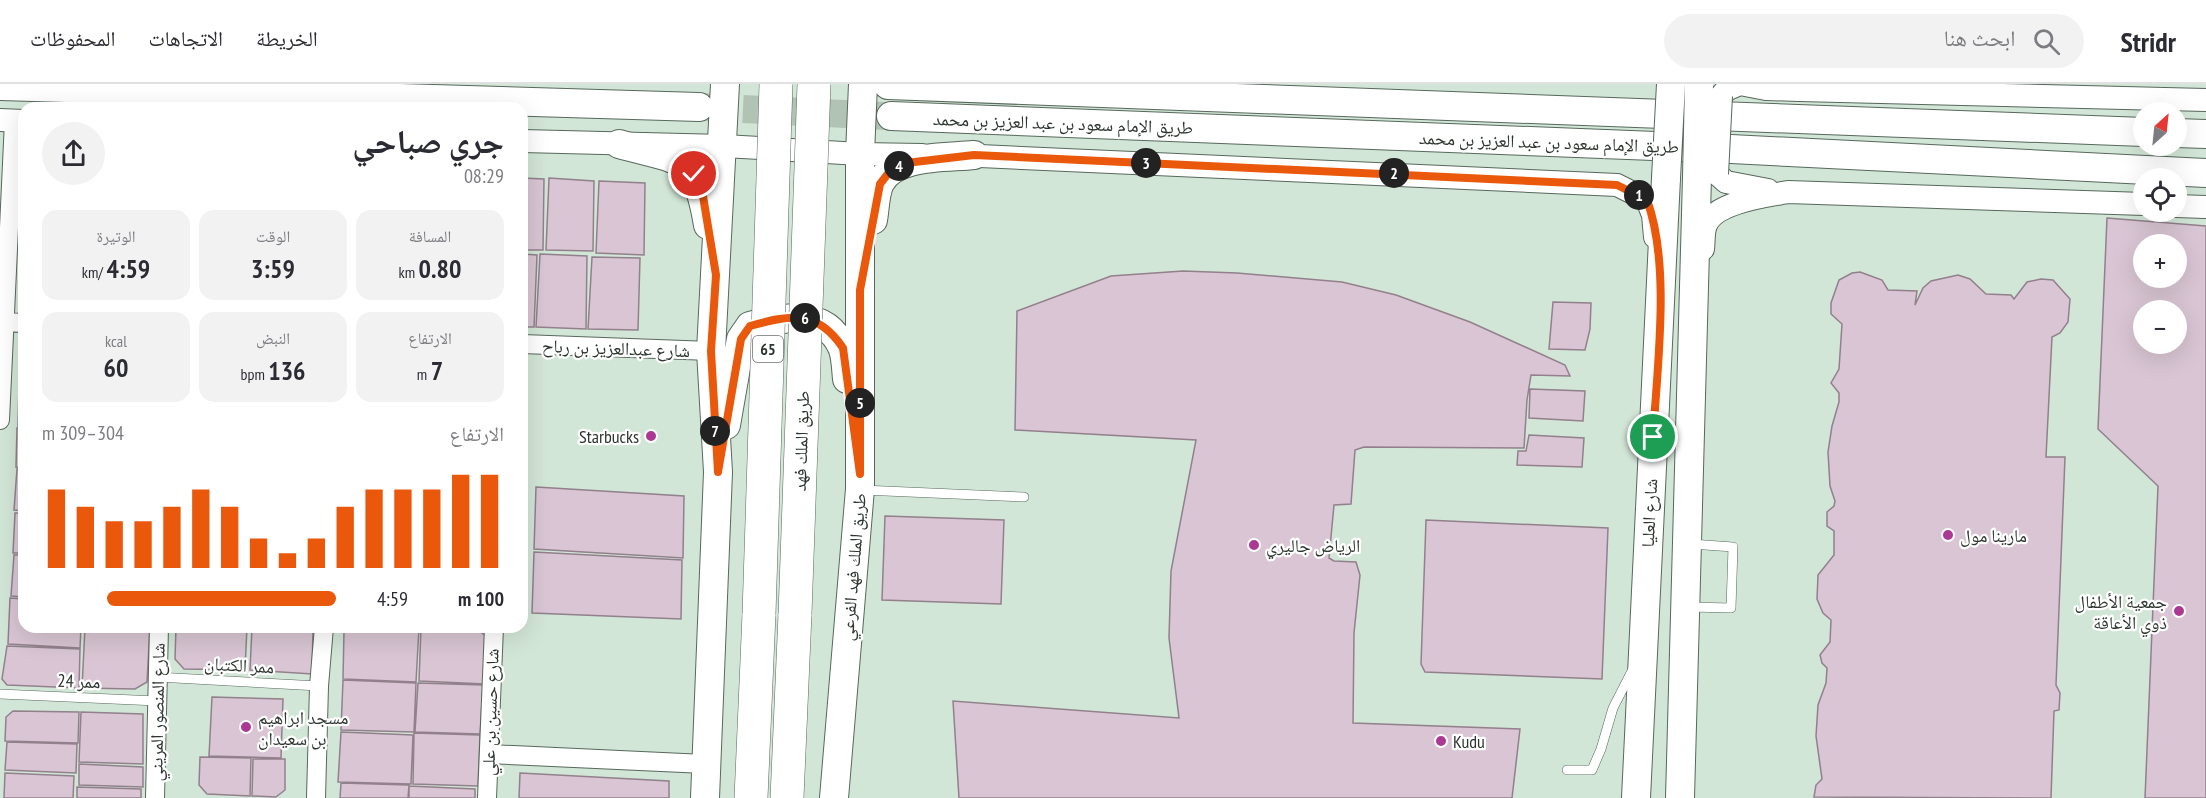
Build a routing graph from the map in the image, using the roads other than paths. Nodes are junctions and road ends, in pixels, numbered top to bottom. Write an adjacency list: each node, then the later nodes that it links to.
1 (725, 84): 21 (main road)
2 (776, 84): 59 (highway, طريق الملك فهد / 65, bridge)
3 (814, 84): 60 (highway, طريق الملك فهد / 65, bridge)
4 (863, 84): 22 (main road, طريق الملك فهد الفرعي)
5 (1778, 84): 11 (street)
6 (888, 85): 16 (main road, طريق الإمام سعود بن عبد العزيز بن محمد)
7 (0, 86): 13 (main road)
8 (1697, 88): 11 (street); 25 (main road, bridge); 32 (main road, شارع العليا, bridge)
9 (1895, 88): 10 (street); 11 (street)
10 (2001, 89): 12 (street)
11 (1799, 90)
12 (2206, 100)
13 (699, 107)
14 (891, 116): 24 (main road, طريق الإمام سعود بن عبد العزيز بن محمد)
15 (13, 121): 34 (street)
16 (2133, 132)
17 (2187, 133): 18 (main road)
18 (2206, 134)
19 (528, 141): 20 (street)
20 (619, 144): 21 (street); 30 (main road)
21 (724, 146): 22 (street); 30 (main road)
22 (860, 154): 23 (street); 31 (main road, طريق الملك فهد الفرعي)
23 (974, 155): 31 (main road); 32 (street)
24 (2206, 173)
25 (1707, 175): 26 (street); 33 (main road)
26 (1788, 192): 27 (street); 33 (street)
27 (2133, 204)
28 (2187, 206): 29 (street)
29 (2206, 207)
30 (716, 275): 37 (main road)
31 (860, 290): 40 (main road, طريق الملك فهد الفرعي)
32 (1661, 296): 47 (main road, شارع العليا)
33 (1696, 304): 42 (main road)
34 (5, 322): 35 (street); 38 (street)
35 (18, 323)
36 (528, 344): 37 (street, شارع عبدالعزيز بن رباح)
37 (711, 351): 39 (main road)
38 (0, 420)
39 (718, 472): 40 (main road); 53 (main road)
40 (860, 482): 41 (lane); 61 (main road, طريق الملك فهد الفرعي)
41 (1024, 497)
42 (1688, 543): 43 (main road); 43 (lane)
43 (1686, 607): 63 (main road)
44 (159, 633): 48 (street, شارع المنصور المريني)
45 (323, 633): 49 (street)
46 (494, 633): 52 (street, شارع حسين بن علي)
47 (1642, 651): 54 (lane); 62 (main road, شارع العليا)
48 (157, 677): 49 (lane, ممر الكتبان); 51 (street, شارع المنصور المريني)
49 (319, 686): 56 (street)
50 (0, 694): 51 (lane, ممر 24)
51 (157, 701): 55 (street, شارع المنصور المريني)
52 (489, 754): 53 (street); 57 (street, شارع حسين بن علي)
53 (705, 764): 58 (main road)
54 (1567, 770)
55 (155, 798)
56 (316, 798)
57 (487, 798)
58 (705, 798)
59 (751, 798)
60 (787, 798)
61 (834, 798)
62 (1636, 798)
63 (1680, 798)

